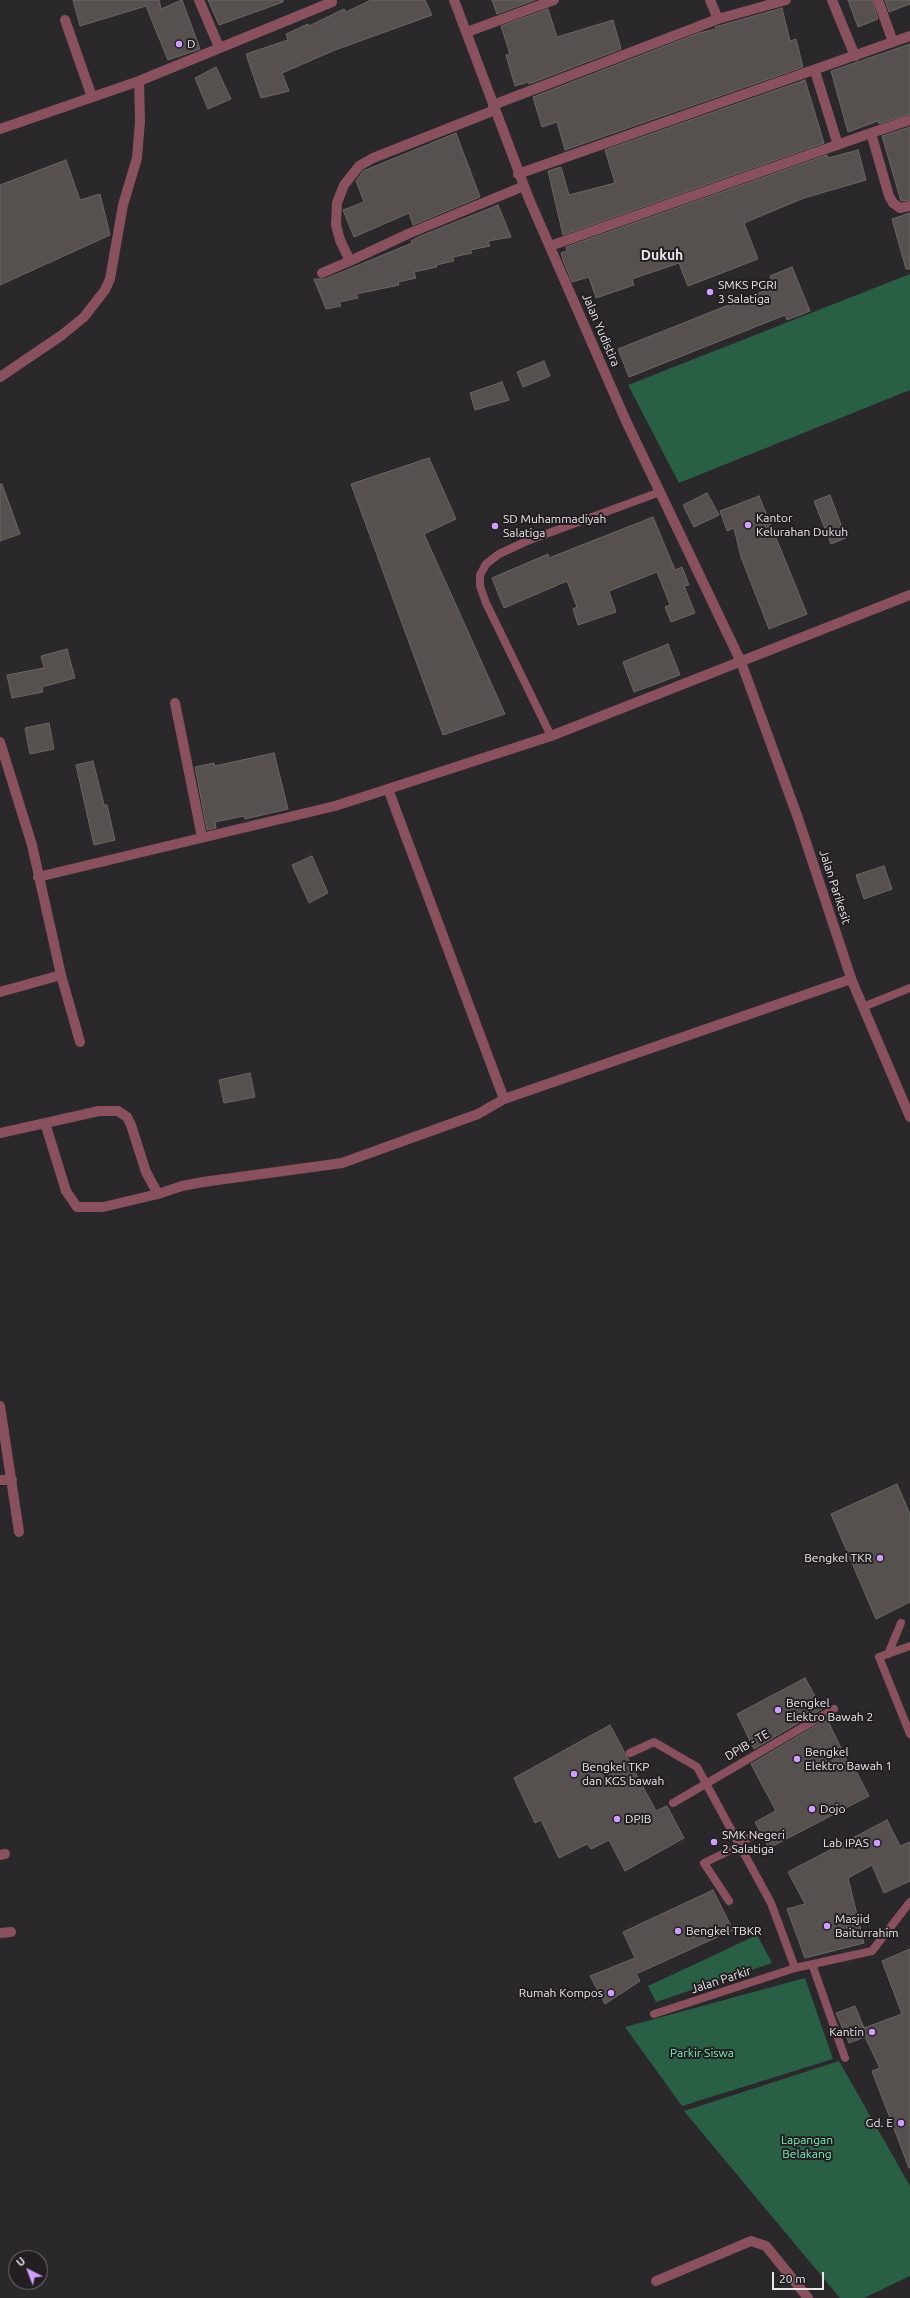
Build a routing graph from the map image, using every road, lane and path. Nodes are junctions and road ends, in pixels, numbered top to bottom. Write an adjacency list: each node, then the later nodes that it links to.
1 (199, 0): 14 (street)
2 (454, 0): 11 (street, Jalan Yudistira)
3 (554, 0): 11 (street)
4 (710, 0): 9 (street)
5 (786, 0): 9 (street)
6 (832, 0): 15 (street)
7 (878, 0): 13 (street)
8 (333, 1): 14 (street)
9 (718, 19): 19 (street)
10 (65, 20): 18 (street)
11 (467, 32): 19 (street, Jalan Yudistira)
12 (910, 36): 13 (street)
13 (893, 42): 15 (street)
14 (219, 48): 17 (street)
15 (855, 56): 16 (street)
16 (815, 71): 23 (street); 24 (street)
17 (139, 81): 18 (street); 30 (street)
18 (92, 97): 21 (street)
19 (494, 108): 24 (street, Jalan Yudistira); 28 (street)
20 (910, 120): 22 (street)
21 (0, 129)
22 (871, 133): 23 (street); 26 (street)
23 (838, 144): 27 (street)
24 (518, 174): 25 (street, Jalan Yudistira)
25 (524, 186): 27 (street, Jalan Yudistira); 28 (street)
26 (910, 206)
27 (550, 246): 31 (street, Jalan Yudistira)
28 (350, 261): 29 (street)
29 (322, 273)
30 (0, 376)
31 (660, 492): 33 (street, Jalan Yudistira); 35 (lane)
32 (910, 595): 33 (street)
33 (741, 662): 35 (street); 41 (street, Jalan Parikesit)
34 (176, 703): 38 (street)
35 (551, 736): 37 (street)
36 (0, 742): 39 (street)
37 (388, 789): 38 (street); 46 (street)
38 (202, 837): 39 (street)
39 (38, 877): 40 (street)
40 (61, 974): 43 (street); 45 (street)
41 (851, 979): 44 (street, Jalan Parikesit); 46 (street)
42 (910, 988): 44 (lane)
43 (0, 992)
44 (863, 1007): 47 (street, Jalan Parikesit)
45 (80, 1042)
46 (504, 1099): 50 (street)
47 (910, 1118)
48 (45, 1122): 49 (street); 50 (street); 50 (street)
49 (0, 1133)
50 (158, 1194)
51 (0, 1406): 53 (street)
52 (0, 1480): 53 (street)
53 (12, 1480): 54 (street)
54 (19, 1532)
55 (901, 1623): 57 (lane)
56 (910, 1646): 57 (lane)
57 (888, 1654): 59 (lane)
58 (834, 1709): 61 (lane, DPIB - TE)
59 (910, 1734)
60 (630, 1753): 61 (lane)
61 (705, 1783): 62 (lane, DPIB - TE); 64 (lane)
62 (673, 1803)
63 (756, 1834): 64 (lane)
64 (739, 1845): 65 (lane); 70 (lane)
65 (729, 1901)
66 (910, 1902): 69 (lane, Jalan Parkir)
67 (11, 1932): 68 (street)
68 (0, 1933)
69 (812, 1964): 70 (lane, Jalan Parkir); 72 (lane)
70 (795, 1968): 71 (lane, Jalan Parkir)
71 (654, 2014)
72 (845, 2058)
73 (656, 2281): 74 (street)
74 (808, 2298)

